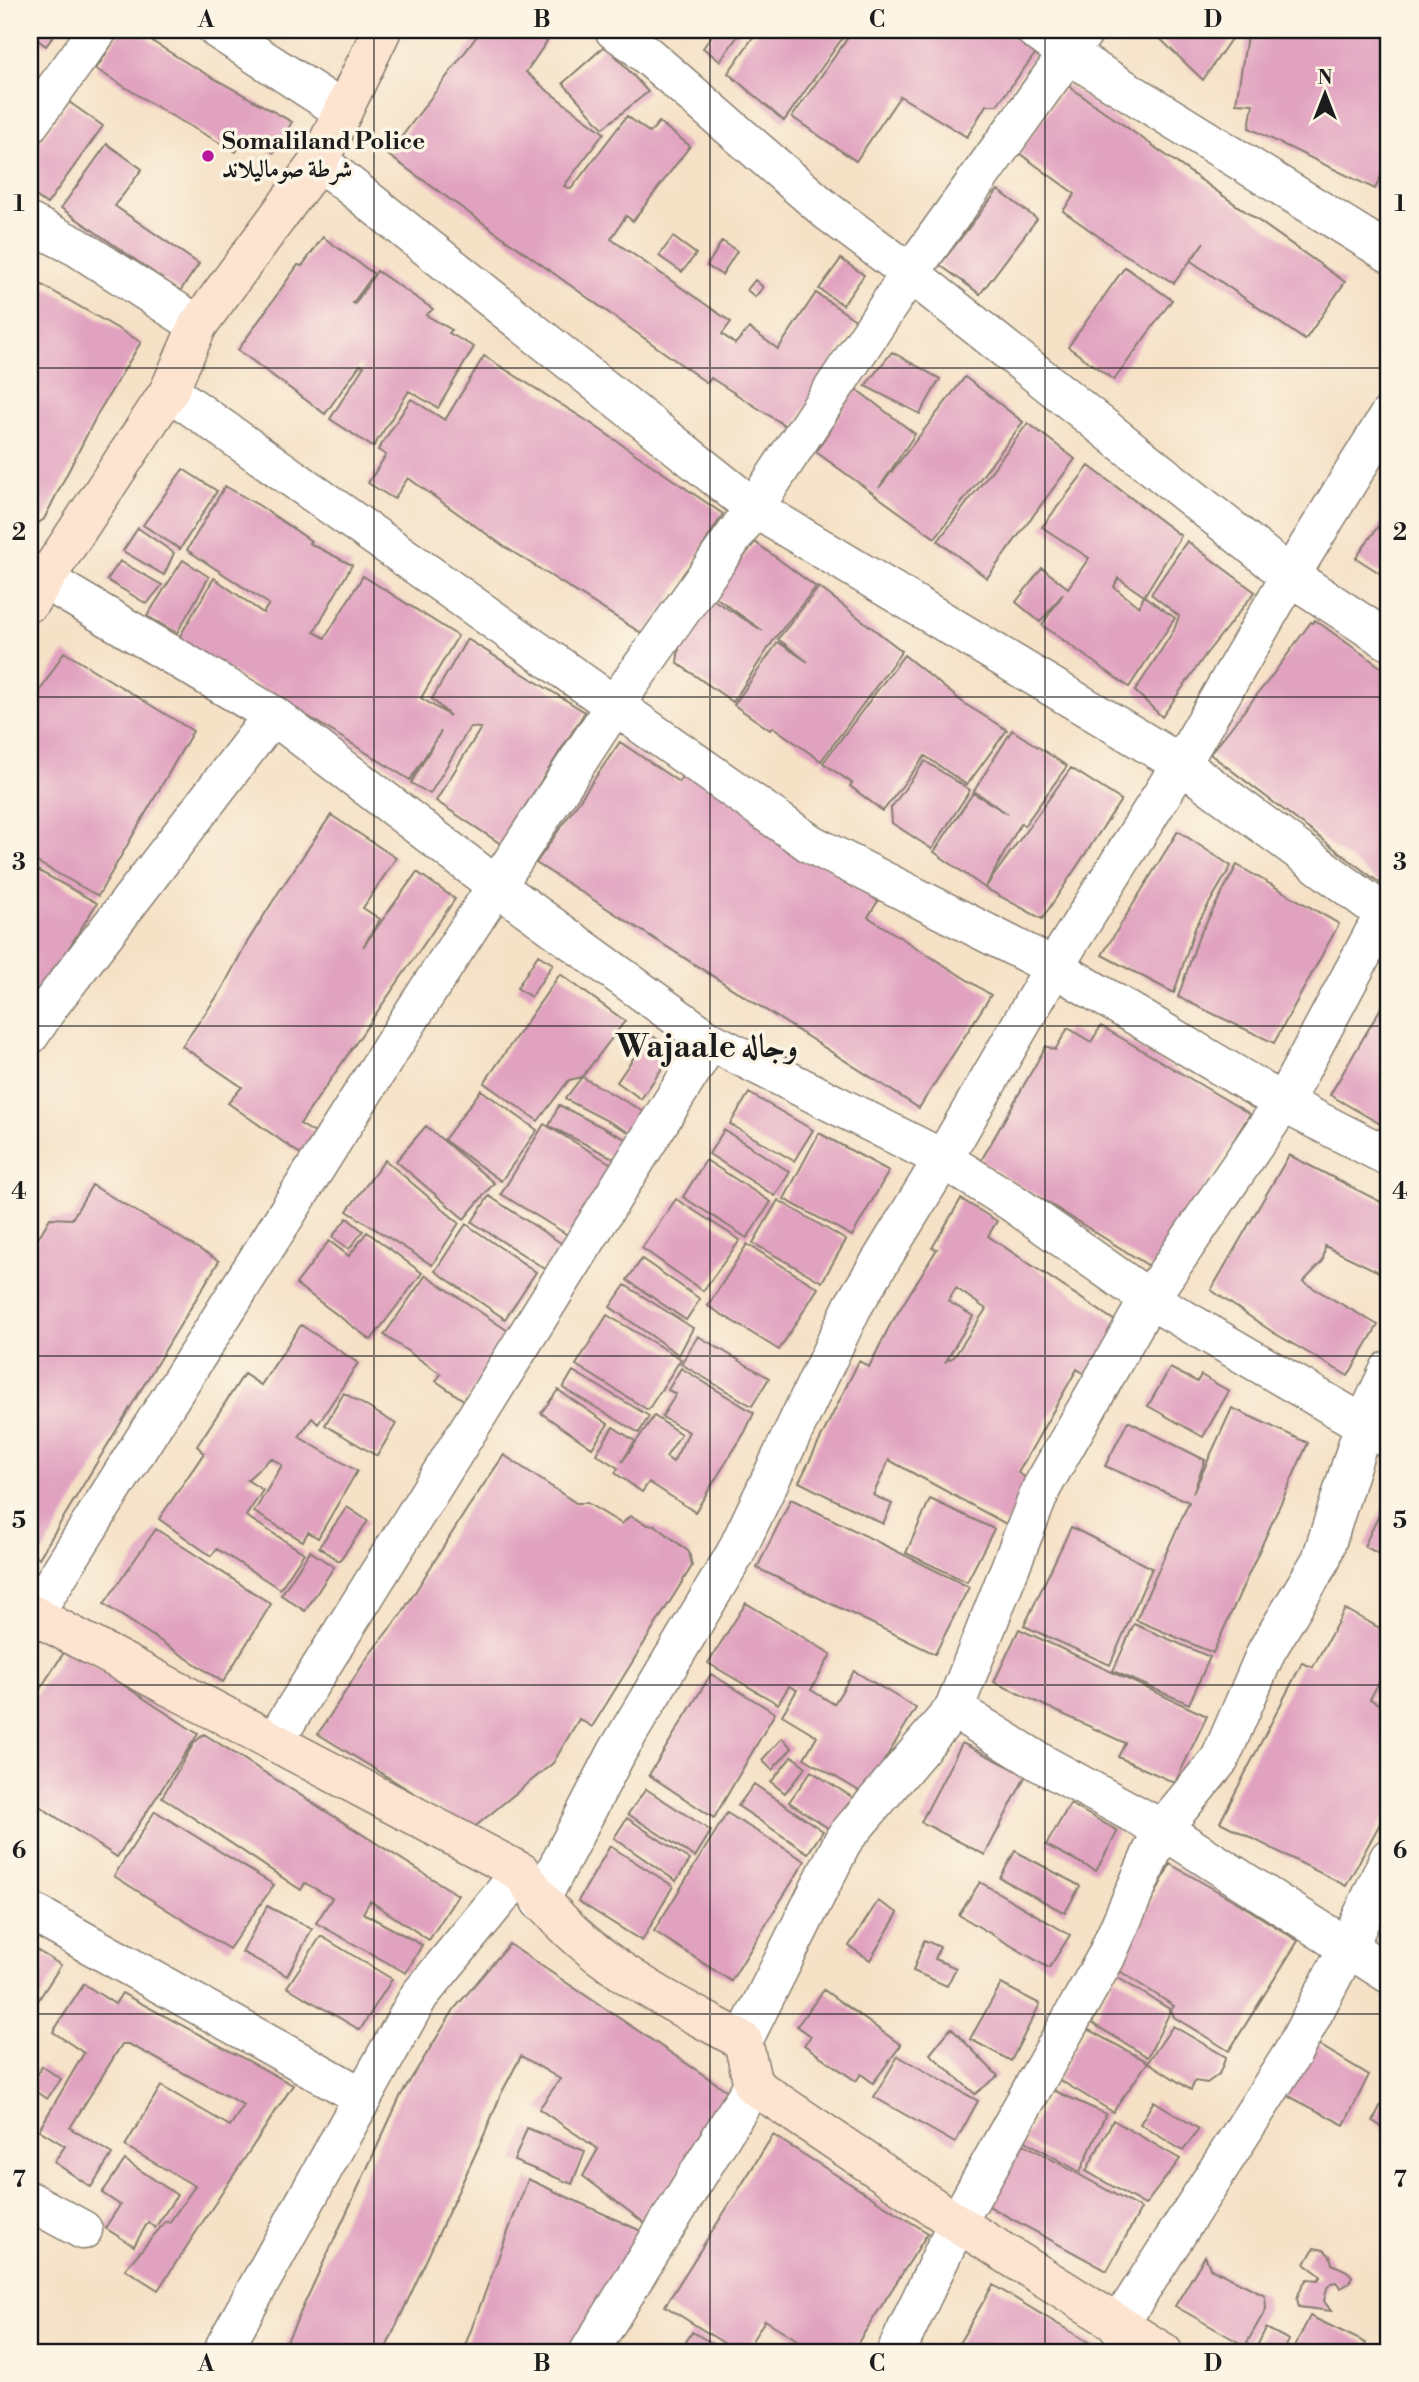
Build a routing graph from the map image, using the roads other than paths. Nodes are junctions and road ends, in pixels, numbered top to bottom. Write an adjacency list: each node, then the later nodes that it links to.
1 (98, 30): 8 (street)
2 (218, 30): 7 (street)
3 (382, 30): 7 (street)
4 (614, 30): 12 (street)
5 (1035, 30): 6 (street)
6 (1076, 42): 11 (street); 12 (street)
7 (343, 111): 9 (street)
8 (30, 123)
9 (319, 161): 13 (street); 16 (street)
10 (30, 223): 13 (street)
11 (1389, 253)
12 (910, 273): 16 (street); 17 (street)
13 (198, 325): 14 (street)
14 (169, 391): 18 (street); 20 (street)
15 (1389, 415): 17 (street)
16 (754, 508): 20 (street); 22 (street)
17 (1290, 576): 19 (street); 22 (street)
18 (35, 584): 21 (street)
19 (1389, 641)
20 (614, 706): 23 (street); 25 (street)
21 (273, 715): 23 (street); 26 (street)
22 (1181, 764): 24 (street); 25 (street)
23 (498, 887): 27 (street); 34 (street)
24 (1387, 915): 28 (street)
25 (1054, 967): 28 (street); 30 (street)
26 (30, 1035)
27 (710, 1041): 30 (street); 36 (street)
28 (1283, 1103): 29 (street); 31 (street)
29 (1389, 1157)
30 (943, 1159): 31 (street); 39 (street)
31 (1149, 1299): 33 (street); 35 (street)
32 (1389, 1370): 33 (street)
33 (1376, 1431): 37 (street)
34 (31, 1616): 36 (street)
35 (954, 1709): 37 (street); 43 (street)
36 (274, 1742): 39 (street)
37 (1162, 1829): 41 (street); 47 (street)
38 (1389, 1858): 41 (street)
39 (530, 1886): 43 (street); 45 (street)
40 (30, 1911): 45 (street)
41 (1348, 1947): 42 (street); 49 (street)
42 (1389, 1974)
43 (743, 2041): 44 (street)
44 (753, 2085): 47 (street); 51 (street)
45 (363, 2097): 50 (street)
46 (30, 2201): 48 (street)
47 (957, 2223): 49 (street); 52 (street)
48 (83, 2230)
49 (1118, 2326): 53 (street)
50 (227, 2352)
51 (589, 2352)
52 (896, 2352)
53 (1163, 2352)

